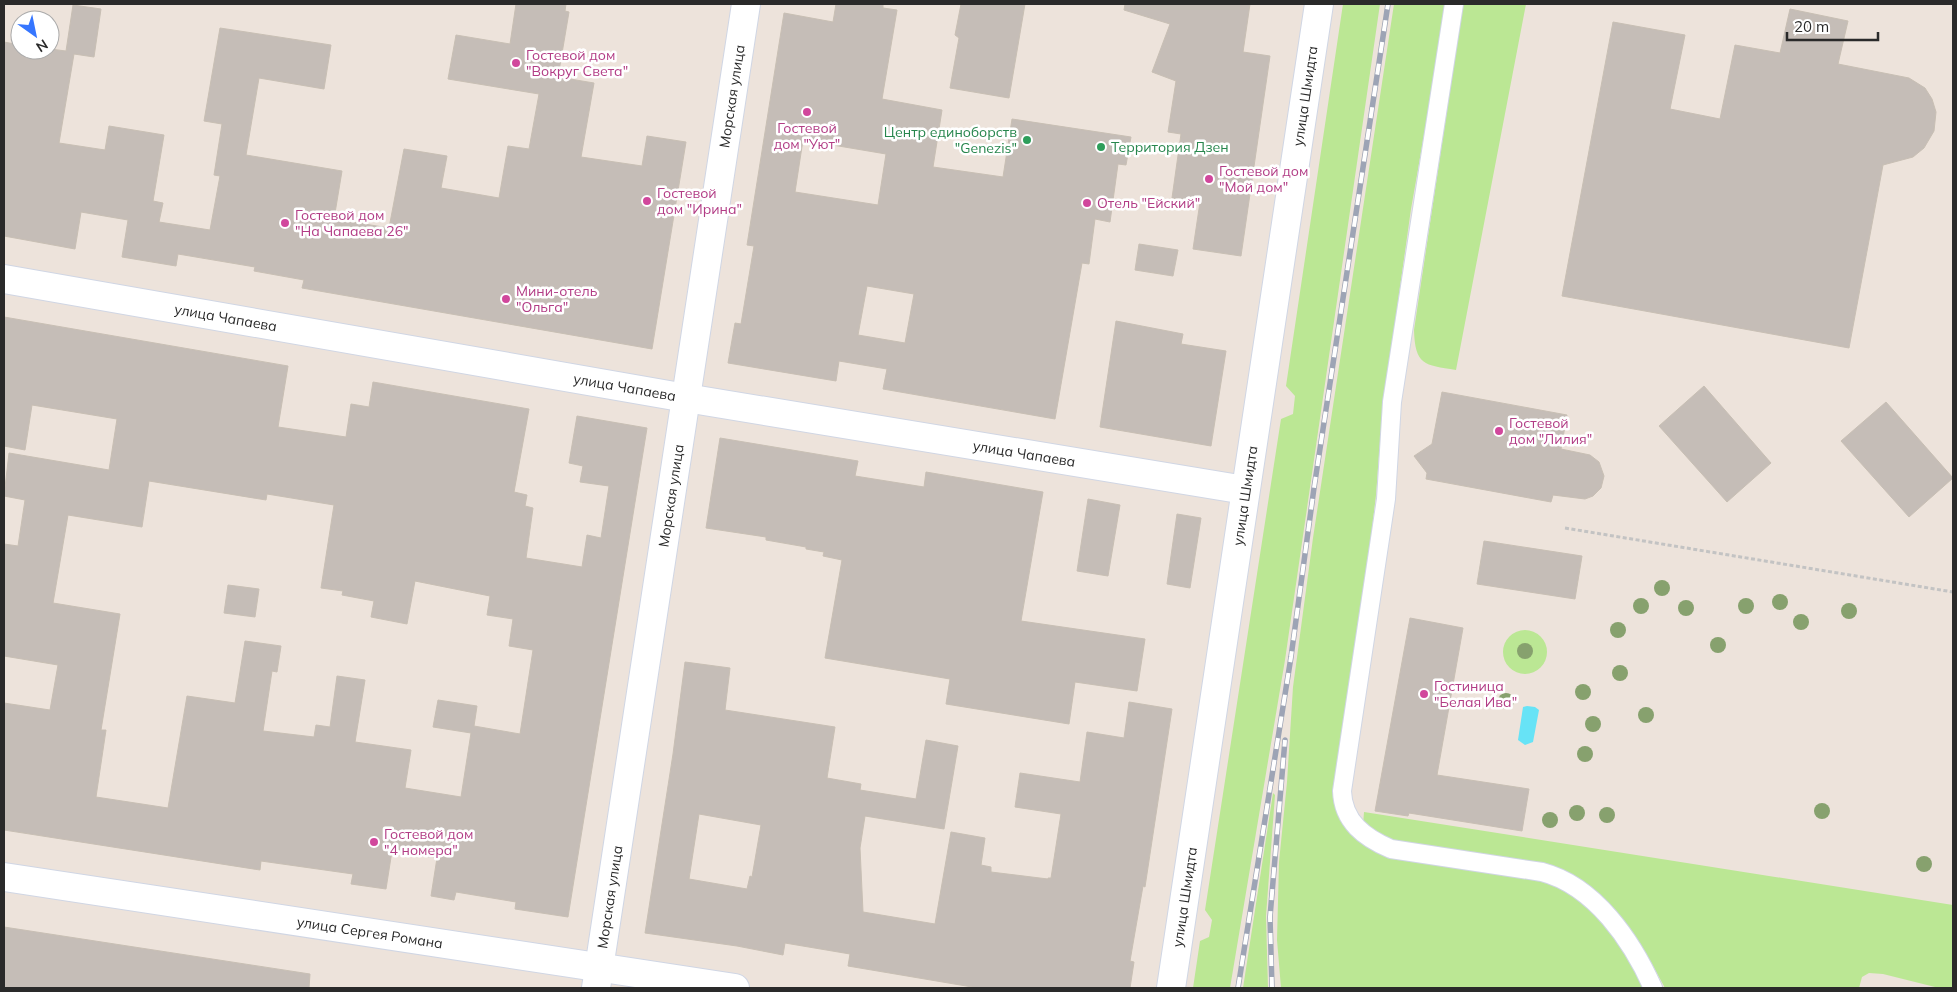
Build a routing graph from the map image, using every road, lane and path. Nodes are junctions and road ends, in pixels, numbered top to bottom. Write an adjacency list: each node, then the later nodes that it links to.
1 (746, 4): 5 (street, Морская улица)
2 (1318, 4): 6 (street, улица Шмидта)
3 (1454, 4): 13 (lane)
4 (4, 279): 5 (street, улица Чапаева)
5 (686, 398): 6 (street, улица Чапаева); 10 (street, Морская улица)
6 (1246, 490): 12 (street, улица Шмидта)
7 (1565, 528): 8 (path)
8 (1953, 592)
9 (4, 877): 10 (street, улица Сергея Романа)
10 (598, 978): 11 (street, улица Сергея Романа)
11 (736, 988)
12 (1171, 988)
13 (1653, 988)

